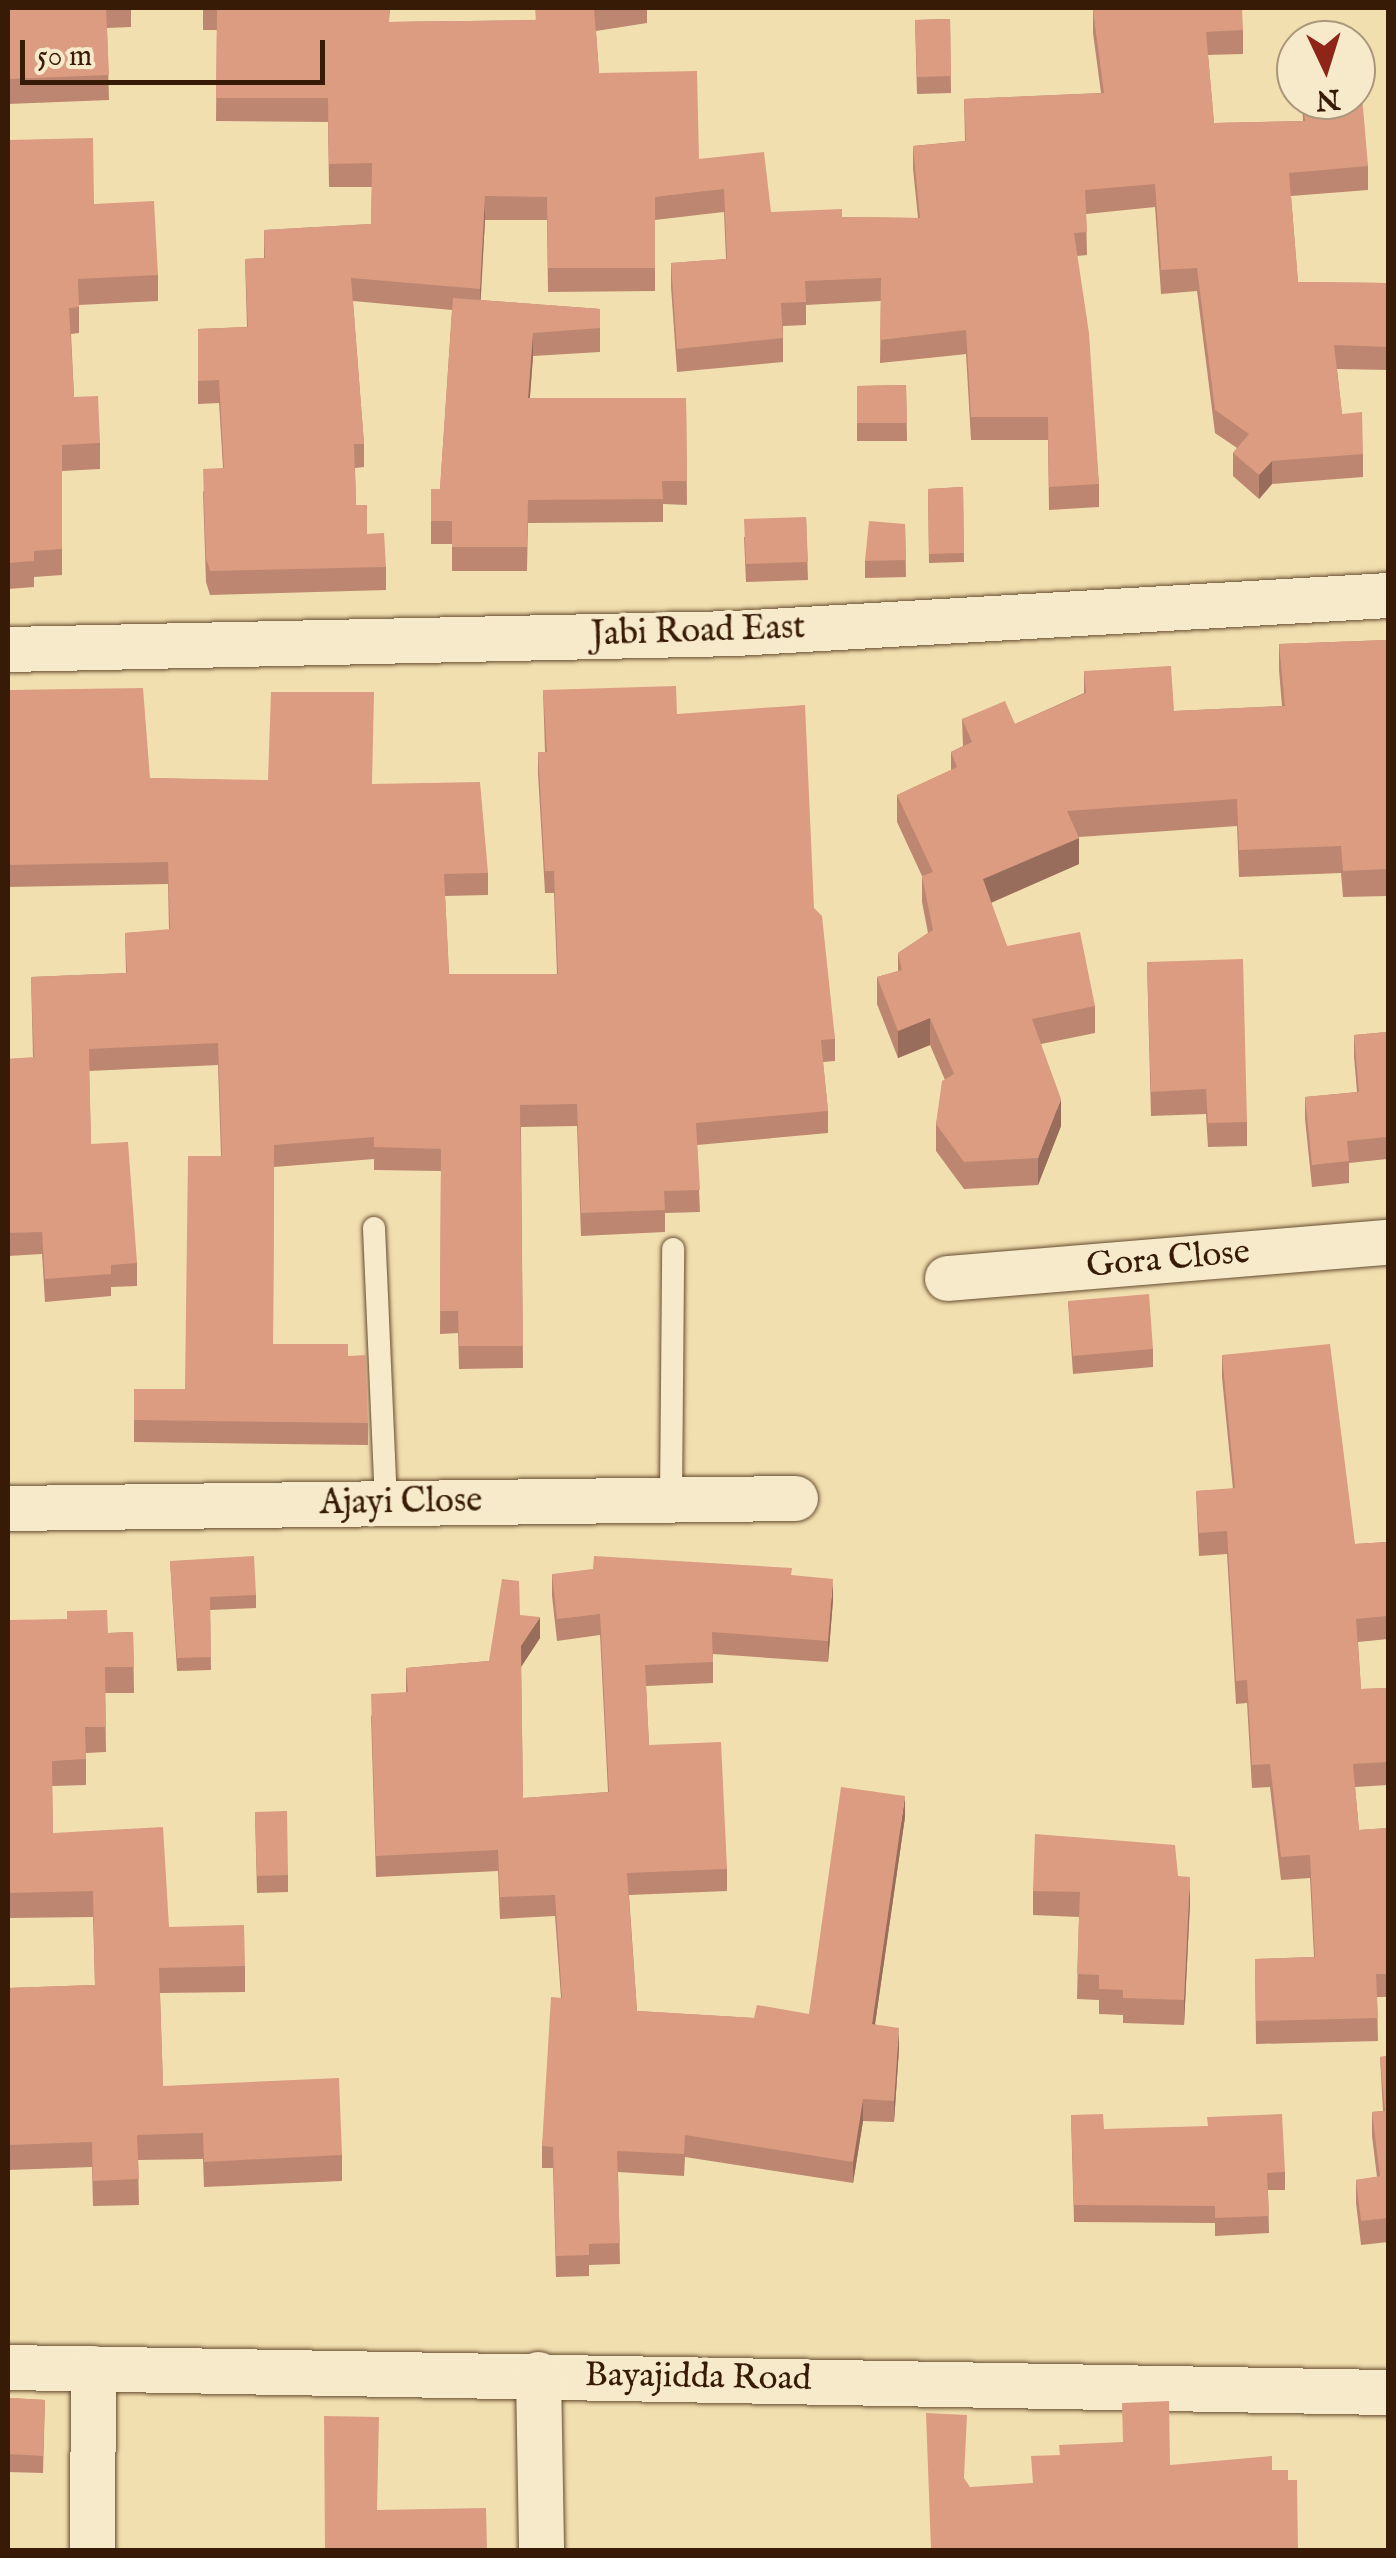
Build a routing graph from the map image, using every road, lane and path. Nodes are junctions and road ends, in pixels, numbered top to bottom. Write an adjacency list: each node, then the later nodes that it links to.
1 (1388, 595): 2 (street, Jabi Road East)
2 (8, 649)
3 (374, 1228): 9 (lane)
4 (1388, 1242): 6 (street, Gora Close)
5 (673, 1249): 8 (lane)
6 (947, 1278)
7 (795, 1498): 8 (street, Ajayi Close)
8 (672, 1500): 9 (street, Ajayi Close)
9 (386, 1503): 10 (street, Ajayi Close)
10 (8, 1508)
11 (8, 2367): 12 (street, Bayajidda Road)
12 (92, 2368): 13 (street, Bayajidda Road); 15 (street)
13 (538, 2374): 14 (street, Bayajidda Road); 16 (street)
14 (1388, 2392)
15 (92, 2550)
16 (540, 2550)

